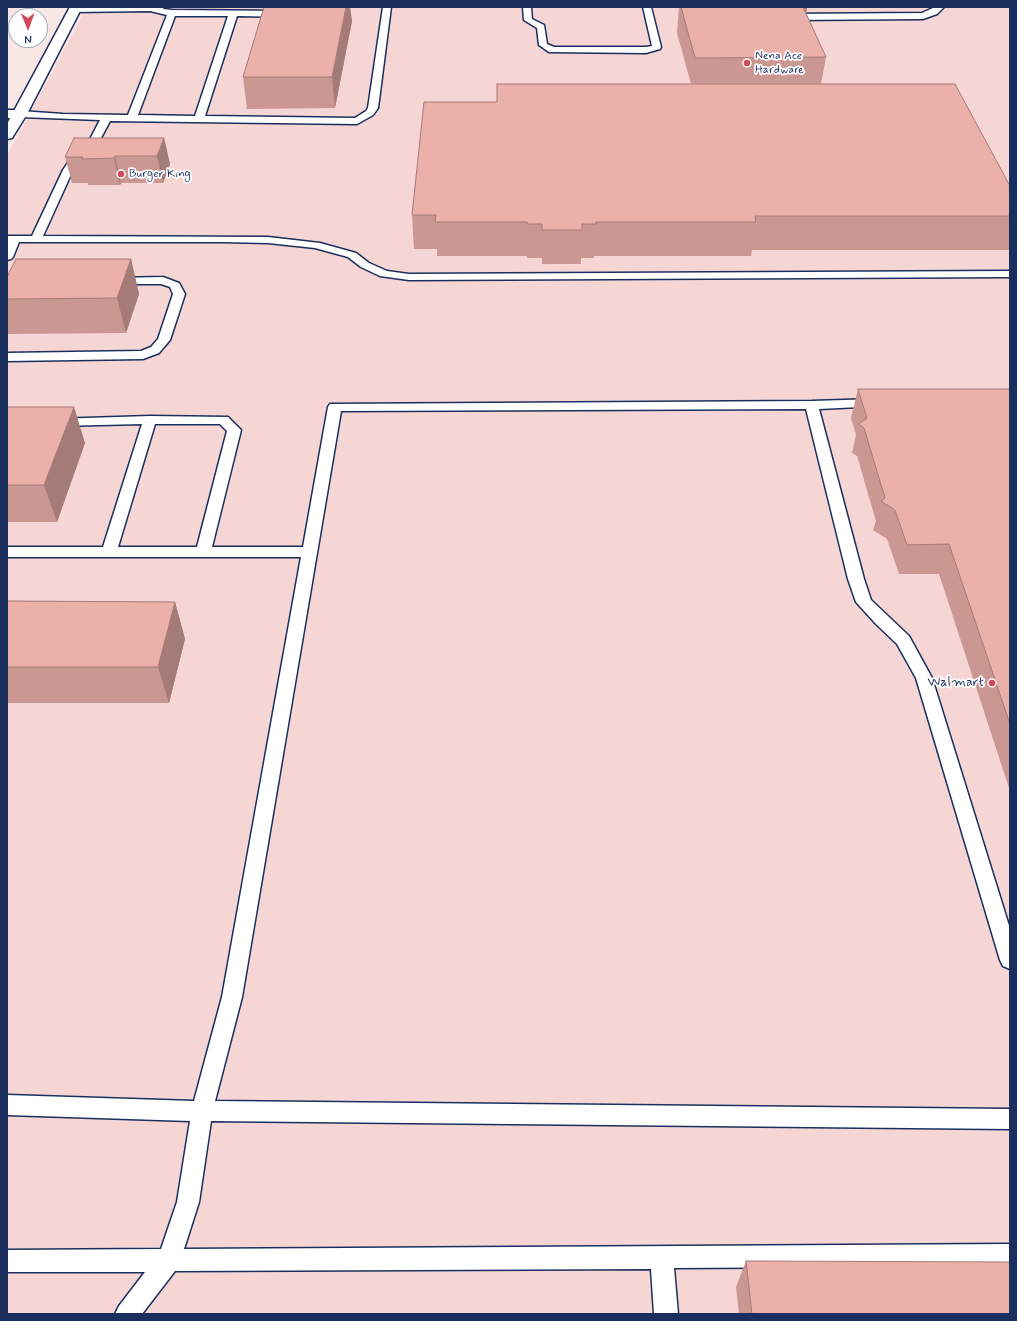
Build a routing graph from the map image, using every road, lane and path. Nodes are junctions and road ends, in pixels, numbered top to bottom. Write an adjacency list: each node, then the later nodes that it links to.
1 (387, 7): 14 (lane)
2 (526, 7): 3 (lane)
3 (647, 7)
4 (940, 7): 10 (lane)
5 (76, 8): 6 (lane); 11 (main road)
6 (156, 8): 8 (lane)
7 (321, 8): 9 (lane)
8 (172, 13): 9 (lane); 13 (lane)
9 (234, 14): 14 (lane)
10 (780, 17)
11 (13, 114): 12 (lane); 15 (main road)
12 (106, 118): 13 (lane); 17 (lane)
13 (132, 118): 14 (lane)
14 (199, 119)
15 (7, 134)
16 (11, 239): 17 (lane); 18 (lane)
17 (36, 239): 19 (lane)
18 (7, 257)
19 (1010, 274)
20 (100, 281): 21 (lane)
21 (7, 357)
22 (889, 403): 23 (lane)
23 (812, 405): 29 (lane); 30 (lane)
24 (150, 420): 25 (lane); 27 (lane); 28 (lane)
25 (47, 422)
26 (7, 552): 27 (lane)
27 (109, 552): 28 (lane)
28 (203, 552): 29 (lane)
29 (310, 552): 32 (lane)
30 (1010, 960)
31 (7, 1105): 32 (lane)
32 (202, 1111): 33 (lane); 36 (lane)
33 (1010, 1119)
34 (1010, 1255): 35 (lane)
35 (662, 1257): 36 (lane); 39 (lane)
36 (169, 1260): 37 (lane); 38 (lane)
37 (7, 1261)
38 (127, 1314)
39 (666, 1314)

